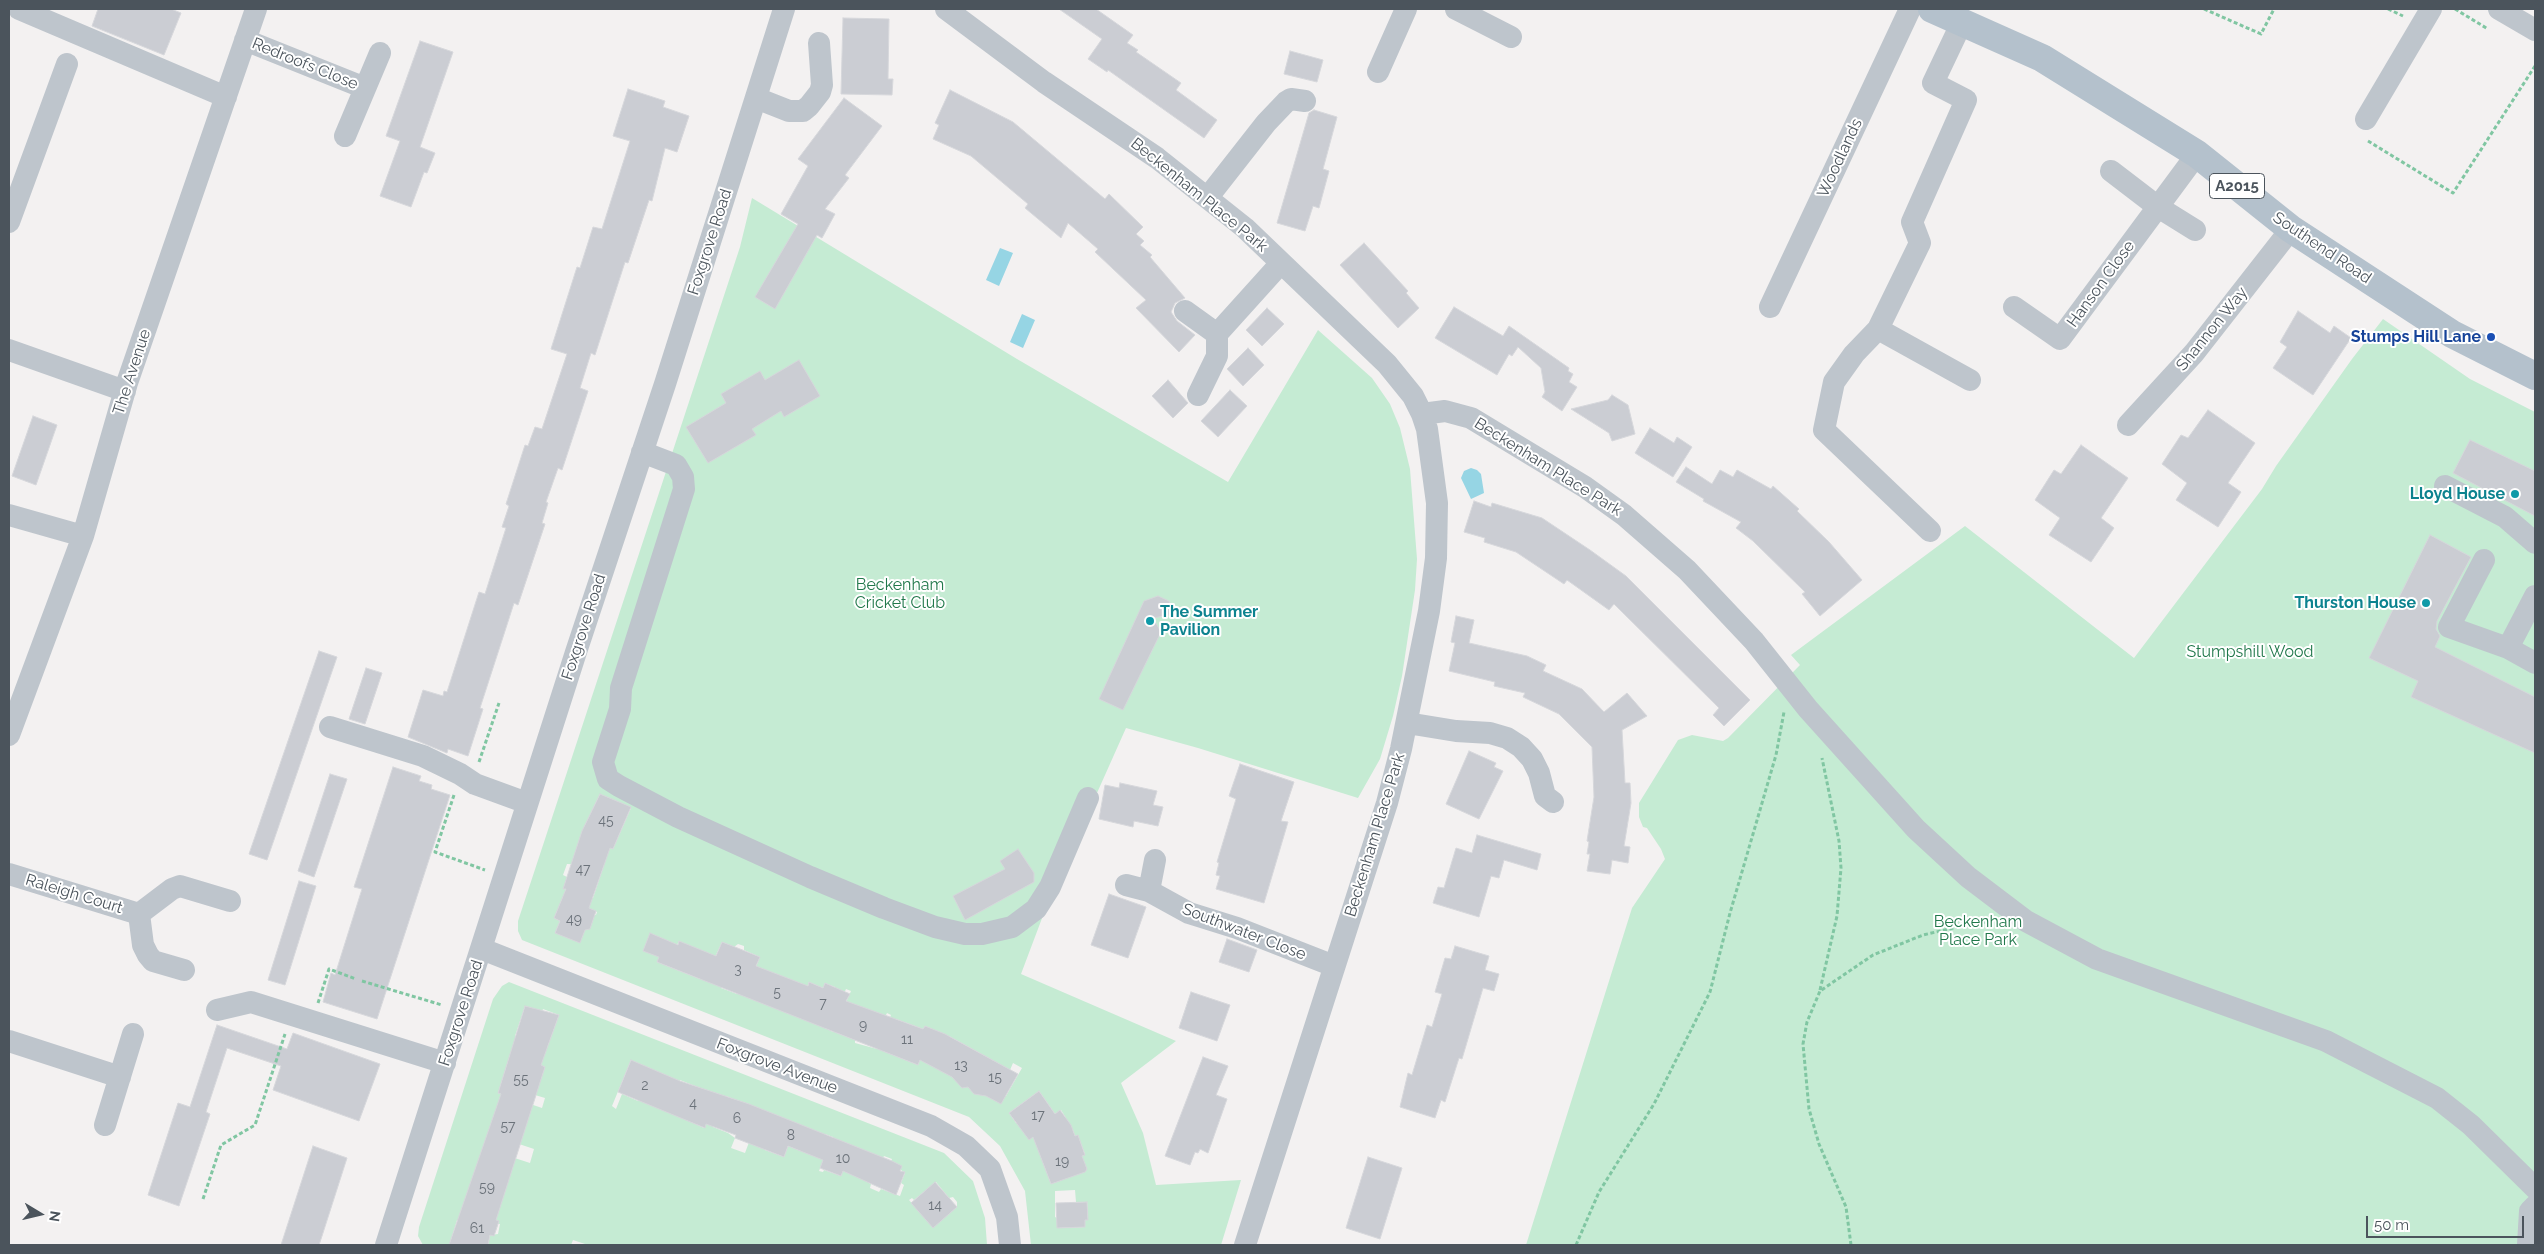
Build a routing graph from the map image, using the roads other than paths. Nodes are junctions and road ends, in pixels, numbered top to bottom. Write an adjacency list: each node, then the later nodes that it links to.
1 (19, 9): 20 (street)
2 (256, 9): 14 (street, The Avenue)
3 (784, 9): 21 (street, Foxgrove Road)
4 (946, 9): 27 (street, Beckenham Place Park)
5 (1406, 9): 18 (street)
6 (1456, 9): 13 (street)
7 (1910, 9): 33 (street, Woodlands)
8 (1932, 9): 11 (main road, Southend Road / A2015)
9 (2431, 9): 23 (street)
10 (2499, 9): 12 (street)
11 (1962, 22): 25 (main road, Southend Road / A2015); 36 (street)
12 (2535, 30)
13 (1511, 37)
14 (245, 40): 19 (street, Redroofs Close); 20 (street, The Avenue)
15 (819, 43): 21 (street)
16 (380, 53): 19 (street, Redroofs Close)
17 (67, 64): 29 (street)
18 (1378, 72)
19 (365, 88): 24 (street, Redroofs Close)
20 (226, 97): 41 (street, The Avenue)
21 (756, 98): 45 (street, Foxgrove Road)
22 (1305, 102): 27 (street)
23 (2366, 119)
24 (345, 136)
25 (2197, 154): 28 (street, Hanson Close); 30 (main road, Southend Road / A2015)
26 (2111, 171): 28 (street)
27 (1208, 197): 32 (street, Beckenham Place Park)
28 (2158, 207): 31 (street); 34 (street, Hanson Close)
29 (9, 222)
30 (2290, 229): 39 (main road, Southend Road / A2015); 44 (street, Shannon Way)
31 (2195, 230)
32 (1281, 262): 37 (street); 43 (street, Beckenham Place Park)
33 (1770, 307)
34 (2014, 307)
35 (1185, 312): 37 (street)
36 (1878, 329): 40 (street); 48 (street)
37 (1217, 334): 42 (street)
38 (9, 350): 41 (street)
39 (2535, 376)
40 (1970, 380)
41 (125, 391): 49 (street, The Avenue)
42 (1198, 395)
43 (1422, 414): 55 (street, Beckenham Place Park); 76 (street, Beckenham Place Park)
44 (2128, 425)
45 (642, 452): 58 (street); 60 (street, Foxgrove Road)
46 (2445, 486): 50 (street)
47 (9, 515): 49 (street)
48 (1930, 531)
49 (83, 536): 57 (street, The Avenue)
50 (2535, 543)
51 (2484, 560): 53 (street)
52 (2535, 598): 53 (street)
53 (2508, 648): 54 (street)
54 (2535, 663)
55 (1407, 723): 59 (street); 68 (street, Beckenham Place Park)
56 (330, 727): 60 (street)
57 (9, 735)
58 (1088, 798)
59 (1553, 802)
60 (527, 803): 67 (street, Foxgrove Road)
61 (1155, 860): 64 (street)
62 (9, 874): 66 (street, Raleigh Court)
63 (1126, 885): 64 (street, Southwater Close)
64 (1149, 892): 68 (street, Southwater Close)
65 (230, 901): 66 (street)
66 (139, 914): 69 (street)
67 (482, 949): 73 (street, Foxgrove Road); 79 (street, Foxgrove Avenue)
68 (1334, 966): 80 (street, Beckenham Place Park)
69 (184, 970)
70 (217, 1010): 73 (street)
71 (133, 1034): 74 (street)
72 (9, 1041): 74 (street)
73 (444, 1063): 78 (street, Foxgrove Road)
74 (120, 1077): 75 (street)
75 (105, 1125)
76 (2535, 1188)
77 (2535, 1206): 81 (street)
78 (386, 1245)
79 (1010, 1245)
80 (1245, 1245)
81 (2528, 1245)

